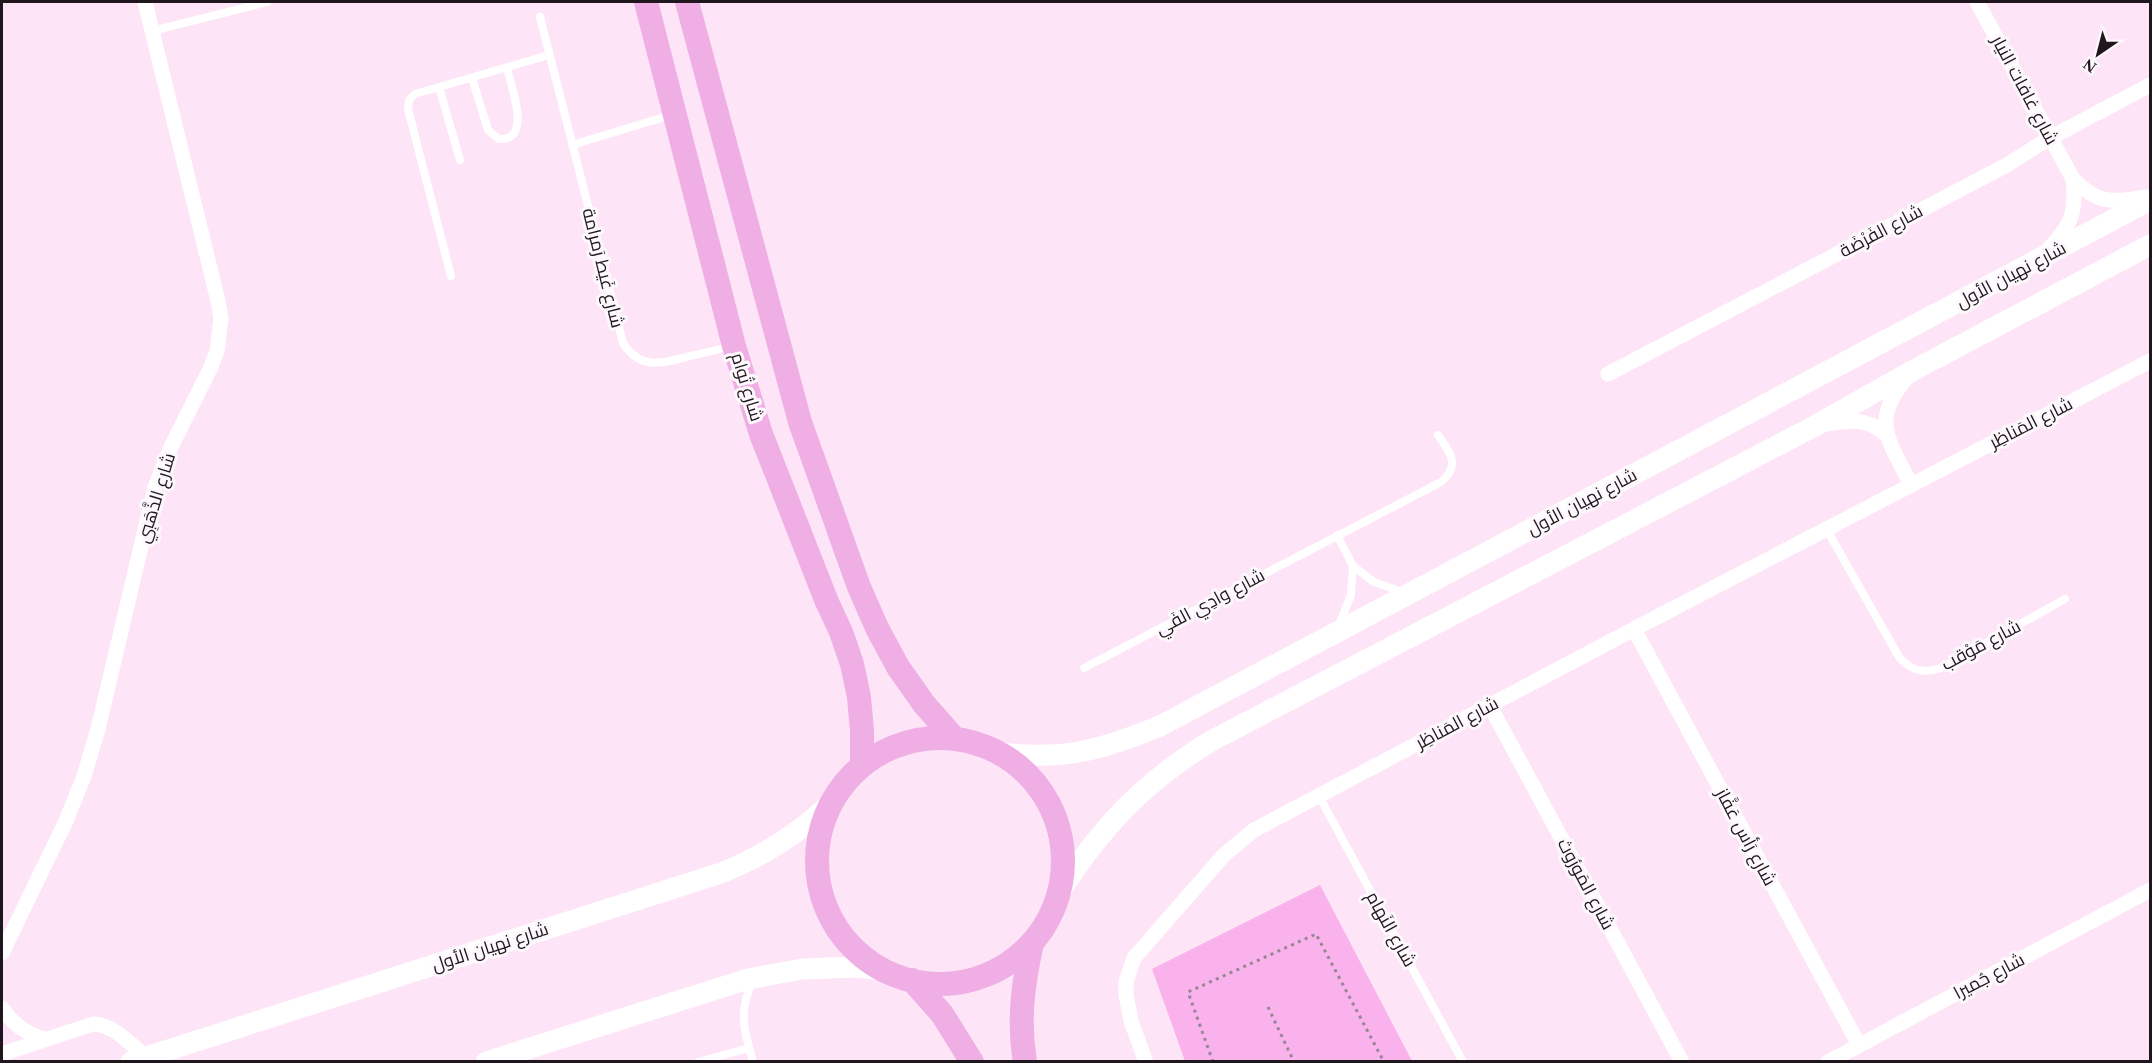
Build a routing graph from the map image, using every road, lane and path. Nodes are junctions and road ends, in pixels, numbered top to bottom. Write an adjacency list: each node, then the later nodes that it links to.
1 (145, 2): 7 (street, شارع الذَّهَبِي)
2 (267, 2): 7 (lane)
3 (646, 2): 13 (main road, شارع تُوام)
4 (687, 2): 39 (main road)
5 (1977, 2): 14 (street, شارع غافات النيار)
6 (540, 17): 8 (lane, شارع غَيط رَمرامة)
7 (152, 31): 47 (street, شارع الذَّهَبِي)
8 (549, 55): 9 (lane); 15 (lane, شارع غَيط رَمرامة)
9 (507, 68): 10 (lane); 10 (lane)
10 (472, 78): 12 (lane)
11 (2151, 85): 14 (street, شارع الفَرْضَة)
12 (439, 87): 16 (lane); 21 (lane)
13 (676, 113): 15 (lane); 22 (main road, شارع تُوام)
14 (2050, 138): 17 (street, شارع غافات النيار); 25 (street, شارع الفَرْضَة)
15 (572, 145): 22 (lane, شارع غَيط رَمرامة)
16 (460, 160)
17 (2073, 178): 18 (street, شارع غافات النيار); 20 (street, شارع غافات النيار)
18 (2151, 198): 20 (main road, شارع نهيان الأول)
19 (2151, 245): 24 (main road)
20 (2039, 260): 33 (main road, شارع نهيان الأول)
21 (451, 276)
22 (734, 346): 41 (main road, شارع تُوام)
23 (2151, 361): 29 (street, شارع المَناظِر)
24 (1914, 370): 26 (main road); 28 (street)
25 (1608, 374)
26 (1813, 427): 28 (street); 45 (main road)
27 (1438, 435): 31 (lane, شارع وادِي الفَي)
28 (1888, 438): 29 (street)
29 (1911, 486): 30 (street, شارع المَناظِر)
30 (1827, 530): 34 (lane, شارع مَوْقب); 35 (street, شارع المَناظِر)
31 (1337, 535): 32 (lane); 37 (lane, شارع وادِي الفَي)
32 (1353, 566): 33 (lane); 36 (lane)
33 (1410, 594): 36 (main road, شارع نهيان الأول)
34 (2066, 599)
35 (1634, 629): 38 (street, شارع المَناظِر); 54 (street, شارع رَأس عَفَّاز)
36 (1333, 635): 40 (main road, شارع نهيان الأول)
37 (1084, 668)
38 (1490, 706): 42 (street, شارع المَناظِر); 68 (street, شارع المَورُوث)
39 (954, 738): 40 (main road); 41 (main road)
40 (999, 753): 45 (main road)
41 (862, 765): 43 (main road)
42 (1318, 796): 63 (street, شارع المَناظِر); 67 (lane, شارع النَهام)
43 (833, 801): 48 (main road); 57 (main road, شارع نهيان الأول)
44 (2151, 890): 54 (street, شارع جُميرا)
45 (1059, 893): 46 (main road)
46 (1032, 943): 50 (main road); 62 (main road)
47 (2, 953)
48 (883, 970): 49 (main road); 50 (main road)
49 (754, 978): 55 (lane); 58 (main road)
50 (912, 980): 61 (main road)
51 (1268, 1007): 65 (path)
52 (2, 1008): 53 (street)
53 (44, 1040): 56 (street); 57 (street)
54 (1858, 1045): 69 (street, شارع جُميرا)
55 (749, 1048): 59 (lane); 60 (lane)
56 (2, 1054)
57 (139, 1059)
58 (486, 1062)
59 (698, 1062)
60 (753, 1062)
61 (972, 1062)
62 (1025, 1062)
63 (1146, 1062)
64 (1213, 1062): 66 (path)
65 (1294, 1062)
66 (1384, 1062)
67 (1463, 1062)
68 (1682, 1062)
69 (1828, 1062)

